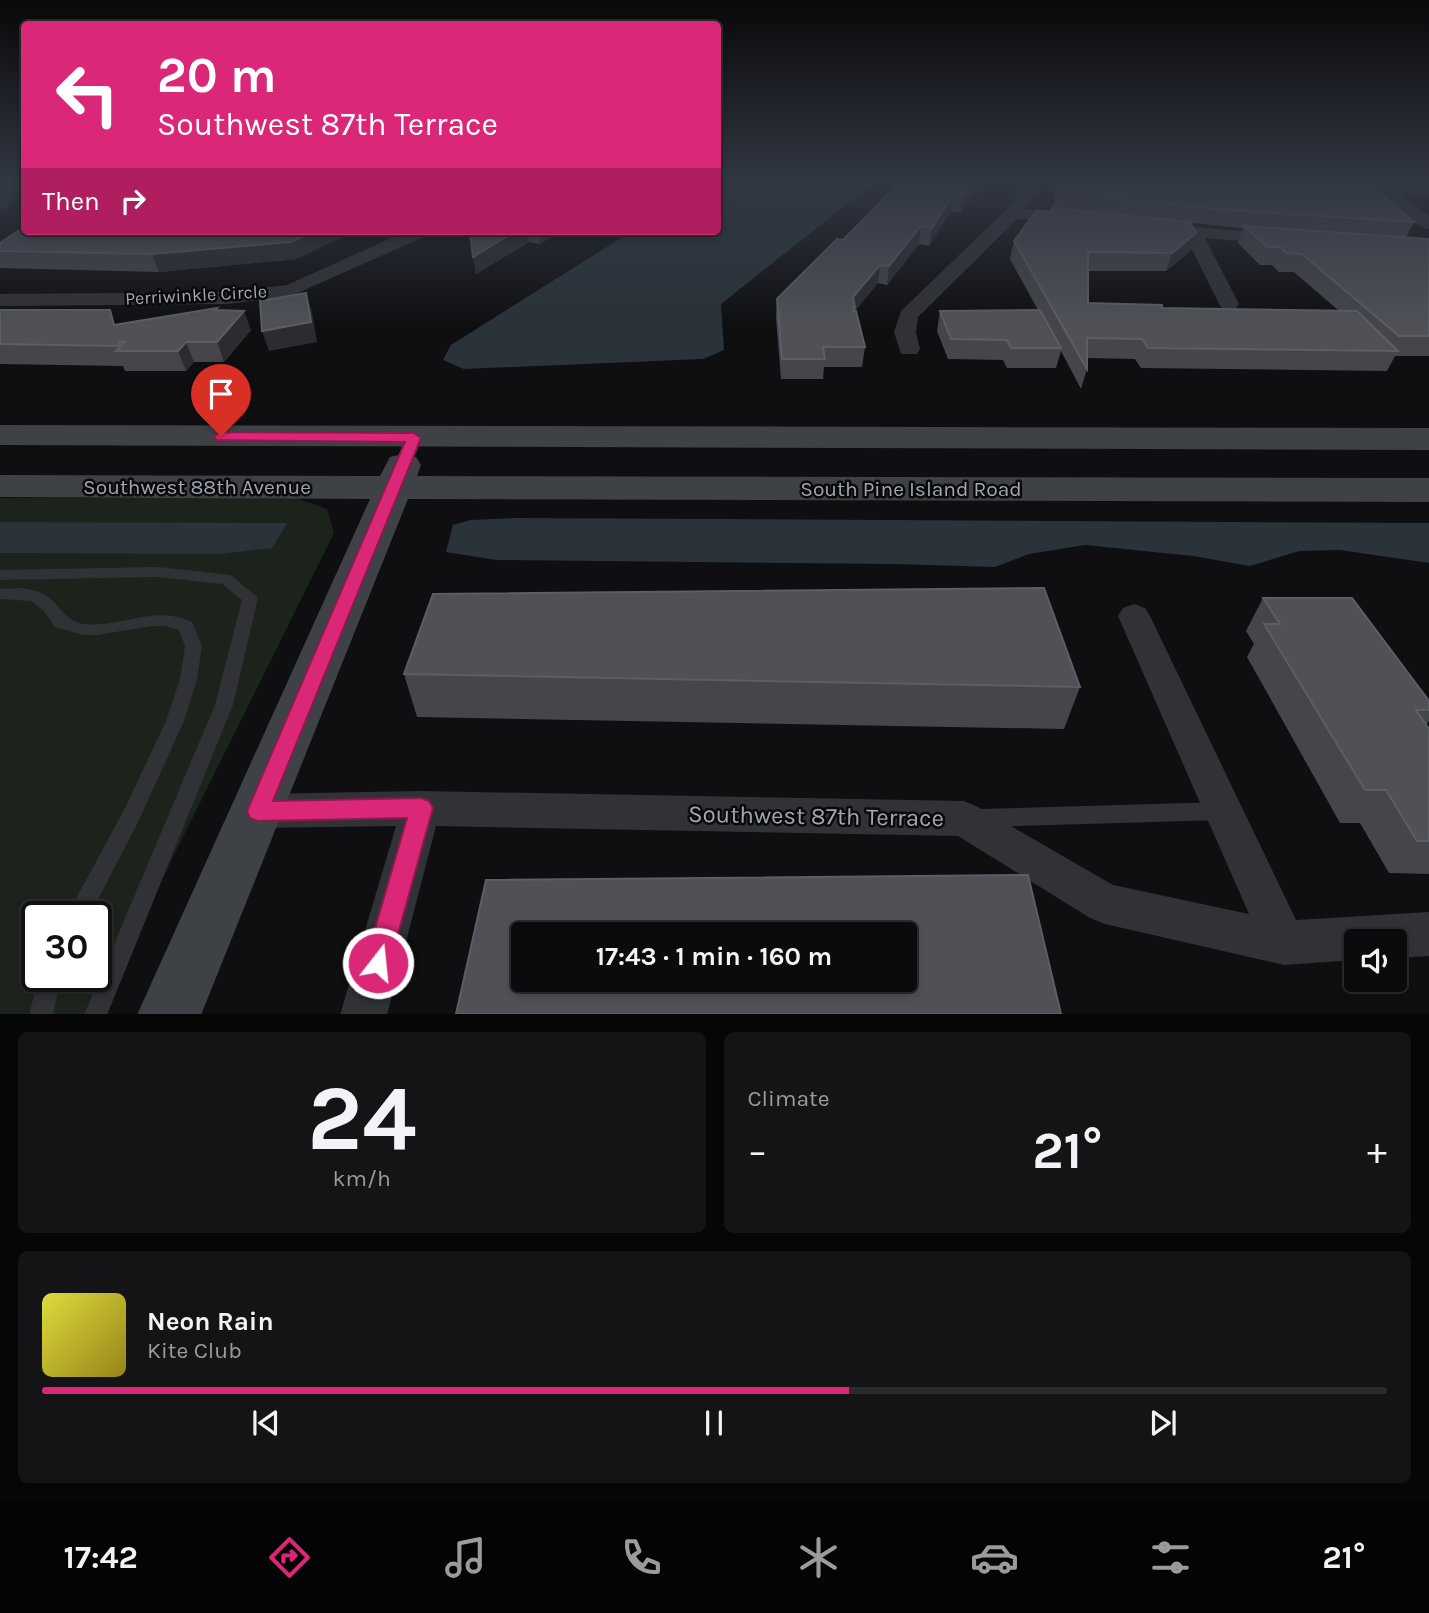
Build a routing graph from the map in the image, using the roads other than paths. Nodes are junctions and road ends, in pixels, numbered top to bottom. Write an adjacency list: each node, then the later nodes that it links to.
1 (994, 231): 8 (street)
2 (1185, 231): 3 (street)
3 (1192, 232): 5 (street); 7 (street)
4 (413, 235): 6 (street, Perriwinkle Circle)
5 (1300, 241)
6 (0, 300)
7 (1229, 304)
8 (909, 349)
9 (0, 435): 10 (main road)
10 (414, 438): 11 (main road); 13 (main road)
11 (1429, 439)
12 (0, 486): 13 (main road, Southwest 88th Avenue)
13 (394, 487): 14 (main road, South Pine Island Road); 19 (main road)
14 (1429, 490)
15 (0, 575): 27 (lane)
16 (0, 594): 22 (lane)
17 (1134, 616): 20 (street)
18 (421, 808): 19 (street, Southwest 87th Terrace); 21 (street, Southwest 87th Terrace); 29 (street)
19 (258, 811): 28 (main road)
20 (1223, 811): 21 (lane); 24 (street)
21 (964, 819): 24 (street, Southwest 87th Terrace)
22 (86, 901)
23 (1429, 934): 24 (street, Southwest 87th Terrace)
24 (1284, 943)
25 (46, 992): 26 (lane)
26 (41, 1014)
27 (94, 1014)
28 (169, 1014)
29 (363, 1014)

